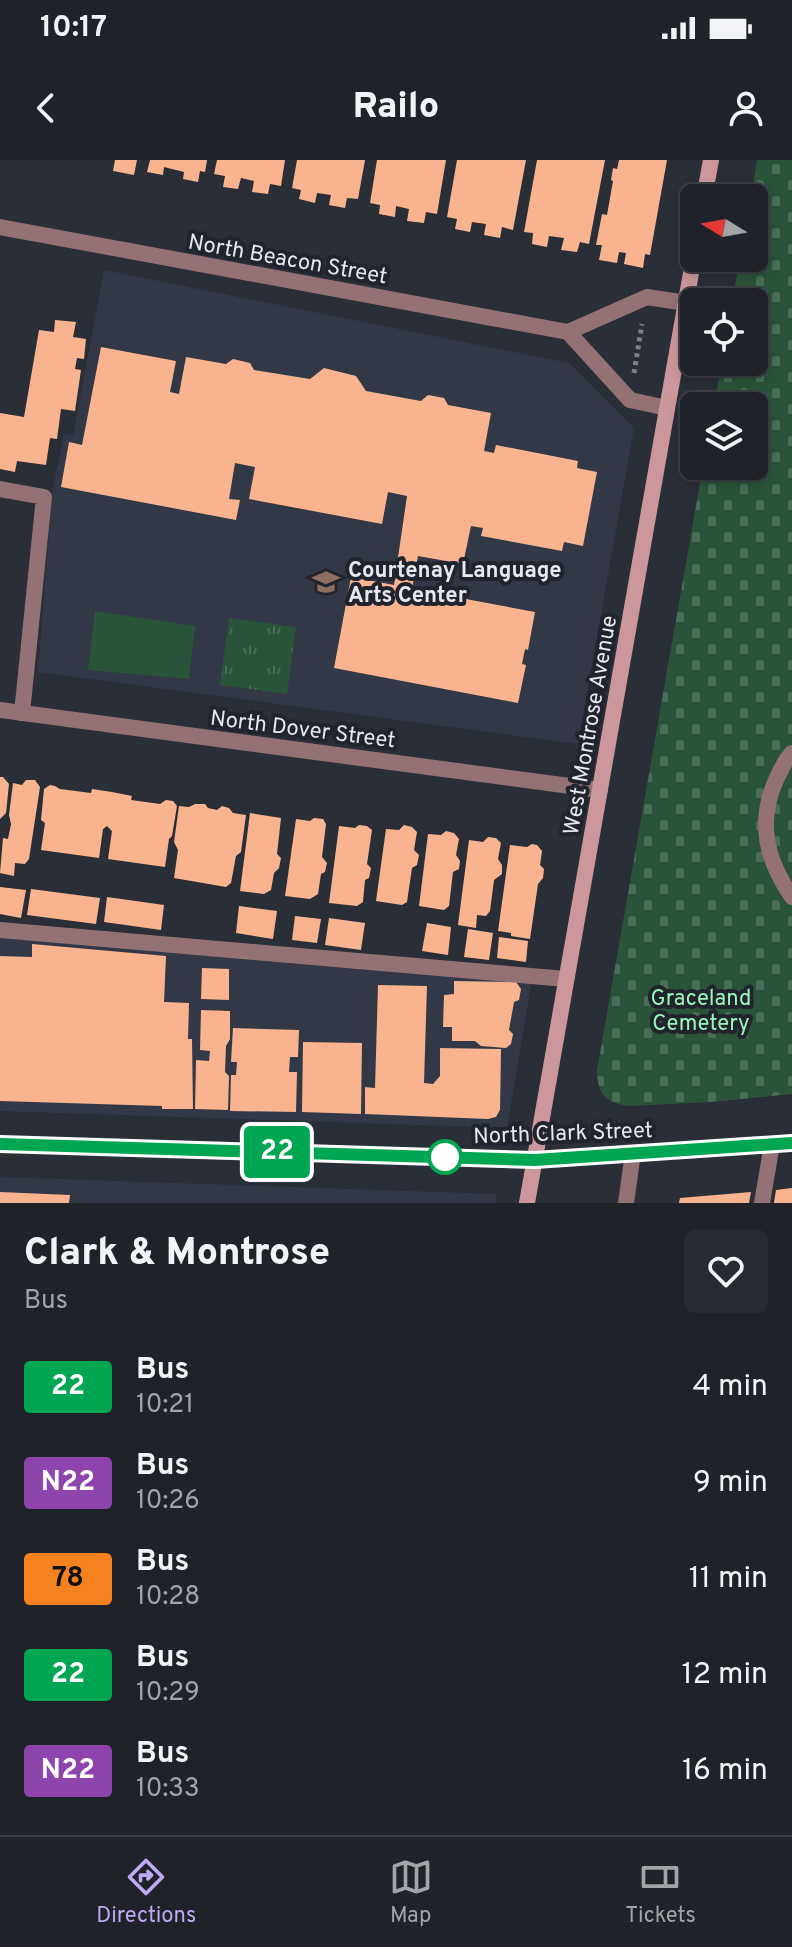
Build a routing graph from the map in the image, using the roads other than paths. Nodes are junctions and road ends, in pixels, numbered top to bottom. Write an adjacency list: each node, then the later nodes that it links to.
1 (711, 160): 2 (main road)
2 (707, 184)
3 (0, 227): 5 (street, North Beacon Street)
4 (680, 302): 5 (street)
5 (568, 332): 7 (street)
6 (680, 336): 7 (main road, West Montrose Avenue)
7 (667, 408): 12 (main road, West Montrose Avenue)
8 (0, 489): 10 (street)
9 (0, 710): 10 (street, North Dover Street)
10 (22, 713): 12 (street, North Dover Street)
11 (792, 753): 13 (street)
12 (600, 790): 15 (main road, West Montrose Avenue)
13 (792, 897)
14 (0, 930): 15 (street)
15 (566, 979): 20 (main road, West Montrose Avenue)
16 (792, 1143): 18 (main road, North Clark Street)
17 (0, 1144): 20 (main road, North Clark Street)
18 (772, 1144): 19 (main road, North Clark Street); 23 (street)
19 (633, 1153): 20 (main road, North Clark Street); 22 (street)
20 (535, 1160): 21 (main road, West Montrose Avenue)
21 (527, 1203)
22 (626, 1203)
23 (762, 1203)

